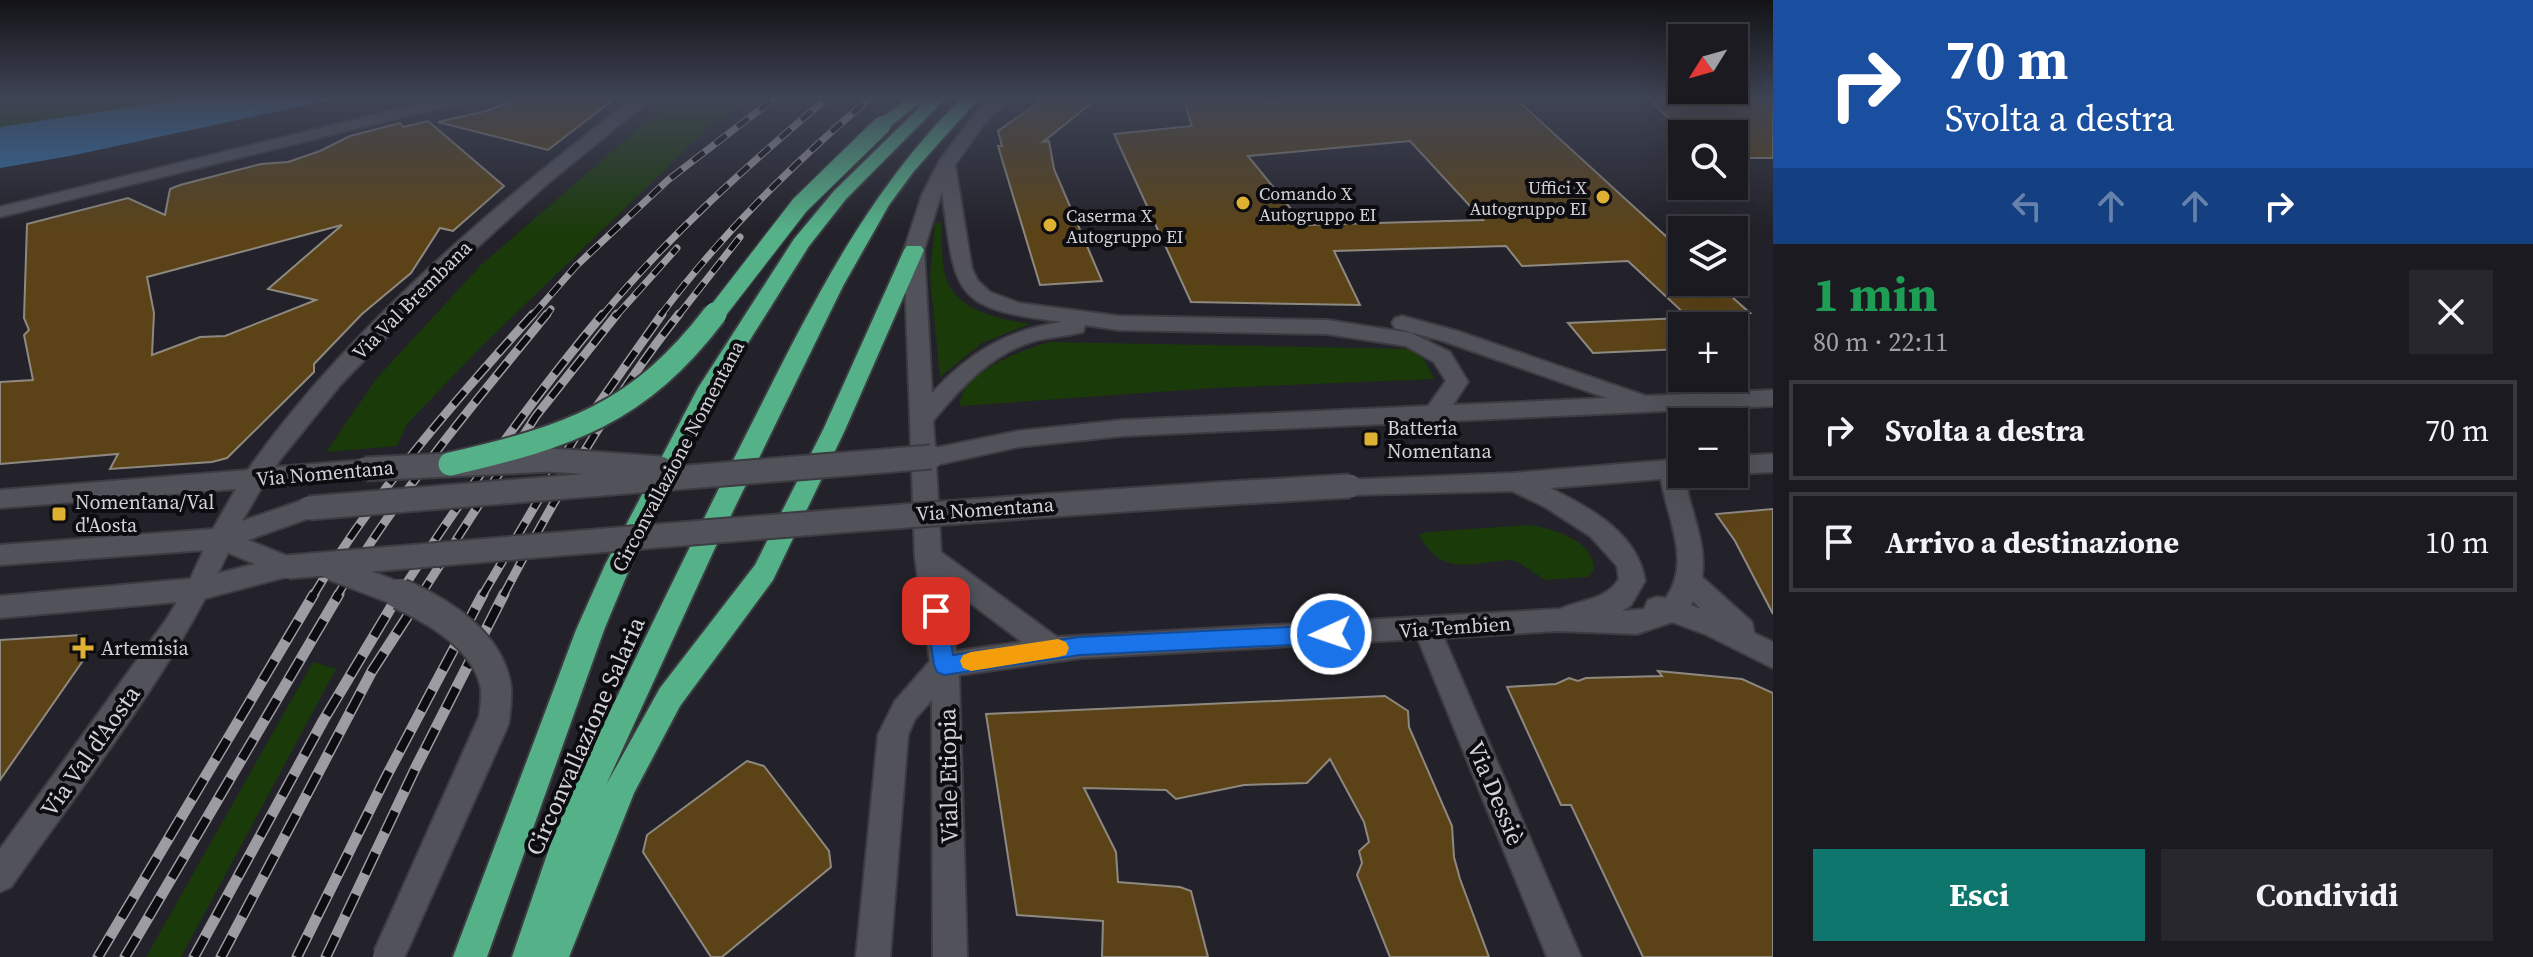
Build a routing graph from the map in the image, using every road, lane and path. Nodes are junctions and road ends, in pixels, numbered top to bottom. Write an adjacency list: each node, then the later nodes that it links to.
1 (280, 143): 8 (main road)
2 (585, 143): 21 (main road, Via Val Brembana)
3 (864, 143): 17 (highway, bridge)
4 (893, 143): 32 (highway, Circonvallazione Nomentana)
5 (929, 143): 44 (highway, Circonvallazione Salaria)
6 (961, 143): 7 (main road)
7 (947, 165): 9 (main road); 10 (main road)
8 (0, 212)
9 (914, 250): 15 (main road); 45 (highway)
10 (1119, 323): 11 (main road); 15 (main road)
11 (1327, 327): 13 (main road); 14 (main road)
12 (1773, 398): 13 (main road, Via Nomentana)
13 (1651, 404): 14 (main road, Via Nomentana)
14 (1434, 414): 20 (main road, Via Nomentana, bridge)
15 (920, 421): 27 (main road)
16 (1773, 463): 18 (main road)
17 (450, 464): 20 (main road, Via Nomentana, bridge); 21 (main road, Via Nomentana, bridge)
18 (1748, 464)
19 (1668, 469): 22 (main road, Via Nomentana)
20 (698, 474): 25 (main road, Via Nomentana, bridge)
21 (252, 479): 24 (main road, Via Nomentana); 25 (main road, Via Val Brembana)
22 (1513, 482): 28 (main road, Via Nomentana, bridge); 34 (main road)
23 (1675, 488): 30 (main road)
24 (0, 499)
25 (221, 539): 26 (main road, Via Nomentana); 29 (main road, Via Nomentana); 31 (main road, Via Val d'Aosta)
26 (0, 555)
27 (928, 557): 38 (main road); 40 (main road)
28 (323, 566): 29 (main road, Via Nomentana, bridge); 42 (main road, bridge)
29 (288, 567): 31 (main road, Via Nomentana)
30 (1688, 580): 35 (main road); 39 (main road)
31 (199, 589): 33 (main road, Via Nomentana); 41 (main road, Via Val d'Aosta)
32 (605, 596): 43 (highway, Circonvallazione Salaria)
33 (0, 607)
34 (1594, 609): 35 (main road); 36 (main road)
35 (1672, 610): 36 (main road, Via Tembien); 39 (main road)
36 (1558, 620): 37 (main road, Via Tembien)
37 (1427, 629): 38 (main road, Via Tembien); 48 (main road, Via Dessiè)
38 (1052, 649): 40 (main road, Via Tembien)
39 (1773, 656)
40 (944, 665): 46 (main road, Viale Etiopia); 47 (main road, Viale Etiopia)
41 (0, 876)
42 (388, 957)
43 (470, 957)
44 (529, 957)
45 (552, 957)
46 (873, 957)
47 (950, 957)
48 (1564, 957)

